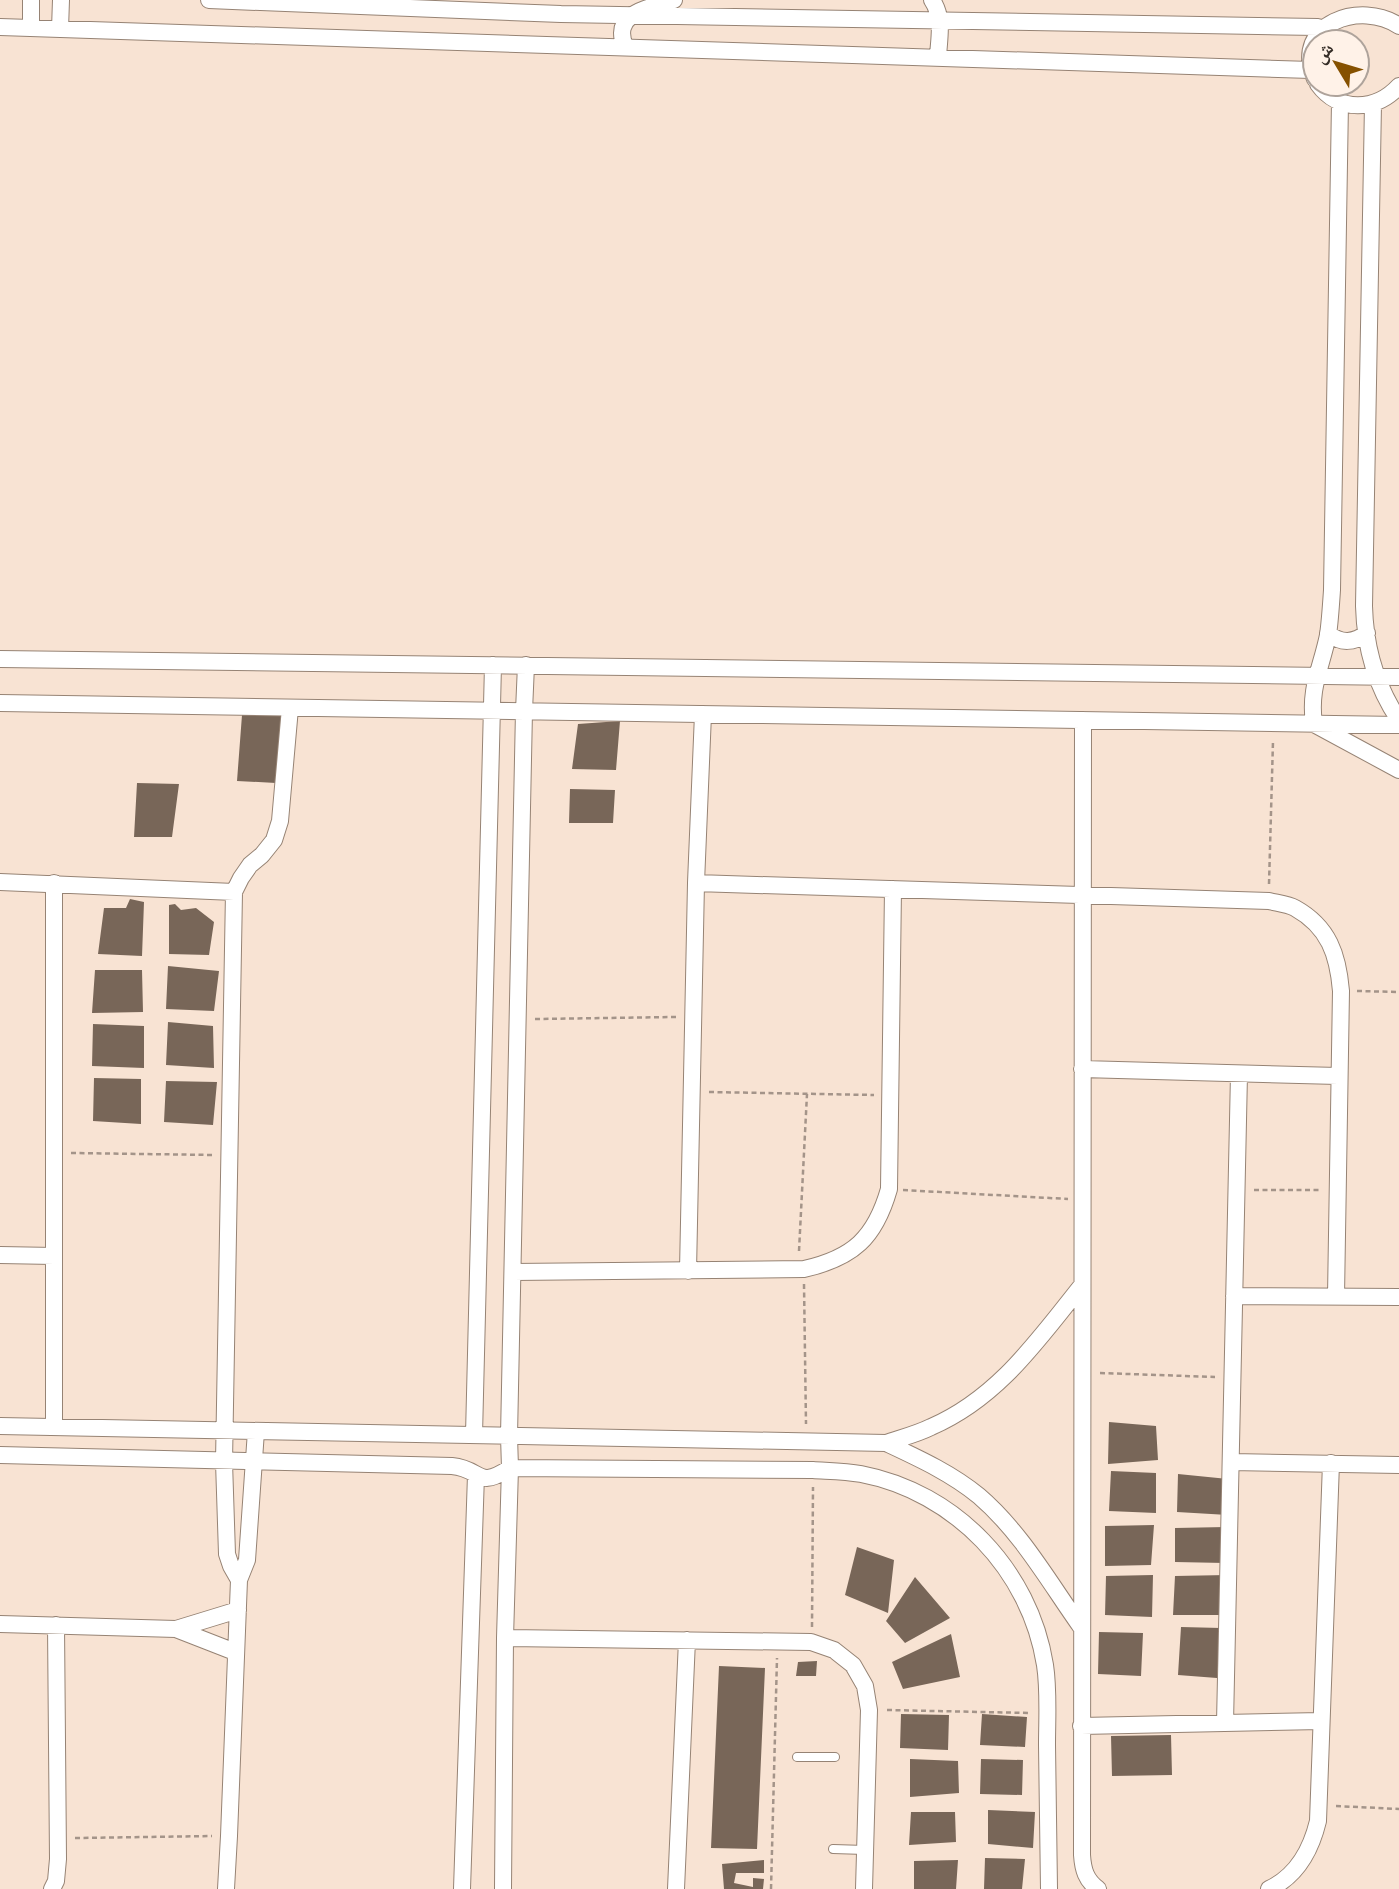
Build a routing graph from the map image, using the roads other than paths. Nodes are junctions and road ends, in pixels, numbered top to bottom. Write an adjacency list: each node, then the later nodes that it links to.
1 (31, 0): 11 (street)
2 (61, 0): 12 (street)
3 (209, 0): 7 (street)
4 (674, 0): 7 (street)
5 (932, 0): 8 (street)
6 (1390, 14): 10 (street)
7 (631, 15): 8 (street); 13 (street)
8 (941, 21): 10 (street); 14 (street)
9 (0, 27): 11 (street)
10 (1318, 27)
11 (31, 28): 12 (street)
12 (60, 29): 13 (street)
13 (625, 47): 14 (street)
14 (938, 57): 15 (street)
15 (1301, 77)
16 (1399, 86): 19 (street)
17 (1332, 98): 18 (street)
18 (1340, 103): 19 (street); 21 (street)
19 (1373, 104): 20 (street)
20 (1367, 633): 21 (street); 26 (street)
21 (1328, 634): 25 (street)
22 (0, 659): 23 (street)
23 (494, 665): 24 (street); 30 (street)
24 (526, 666): 25 (street); 31 (street)
25 (1316, 676): 26 (street); 35 (street)
26 (1377, 676): 27 (street); 34 (street)
27 (1399, 677)
28 (0, 703): 29 (street)
29 (290, 708): 30 (street); 42 (street)
30 (493, 711): 31 (street); 59 (street)
31 (524, 712): 32 (street); 50 (street)
32 (703, 714): 33 (street); 40 (street)
33 (1083, 720): 35 (street); 43 (street)
34 (1399, 720)
35 (1314, 724): 36 (street); 37 (street)
36 (1399, 725)
37 (1399, 770)
38 (0, 881): 39 (street)
39 (54, 883): 42 (street); 48 (street)
40 (696, 883): 41 (street); 49 (street)
41 (893, 889): 43 (street); 49 (street)
42 (234, 892): 57 (street)
43 (1082, 895): 44 (street); 46 (street)
44 (1082, 1069): 45 (street); 51 (street)
45 (1239, 1074): 46 (street); 52 (street)
46 (1338, 1076): 53 (street)
47 (0, 1255): 48 (street)
48 (54, 1256): 56 (street)
49 (688, 1271): 50 (street)
50 (513, 1272): 60 (street)
51 (1082, 1285): 61 (street); 74 (street)
52 (1234, 1296): 53 (street); 65 (street)
53 (1336, 1296): 54 (street)
54 (1399, 1297)
55 (0, 1426): 56 (street)
56 (54, 1427): 57 (street)
57 (225, 1430): 58 (street); 63 (street)
58 (256, 1431): 59 (street); 64 (street)
59 (474, 1435): 60 (street)
60 (509, 1436): 61 (street); 68 (street)
61 (886, 1443): 74 (street)
62 (0, 1455): 63 (street)
63 (224, 1462): 64 (street); 70 (street)
64 (254, 1462): 69 (street); 70 (street)
65 (1231, 1462): 66 (street); 80 (street)
66 (1331, 1463): 67 (street); 79 (street)
67 (1399, 1465)
68 (510, 1468): 69 (street); 76 (street); 92 (street)
69 (475, 1475): 88 (street)
70 (239, 1580): 71 (street)
71 (238, 1610): 75 (street); 78 (street)
72 (0, 1624): 73 (street)
73 (56, 1625): 75 (street); 86 (street)
74 (1081, 1627): 81 (street)
75 (176, 1629): 78 (street)
76 (505, 1638): 77 (street); 89 (street)
77 (687, 1640): 85 (street); 90 (street)
78 (235, 1652): 87 (street)
79 (1321, 1721): 80 (street); 94 (street)
80 (1226, 1723): 81 (street)
81 (1081, 1726): 93 (street)
82 (797, 1757): 83 (lane)
83 (835, 1757)
84 (833, 1849): 85 (lane)
85 (865, 1850): 91 (street)
86 (52, 1889)
87 (226, 1889)
88 (462, 1889)
89 (503, 1889)
90 (676, 1889)
91 (864, 1889)
92 (1049, 1889)
93 (1098, 1889)
94 (1269, 1889)

